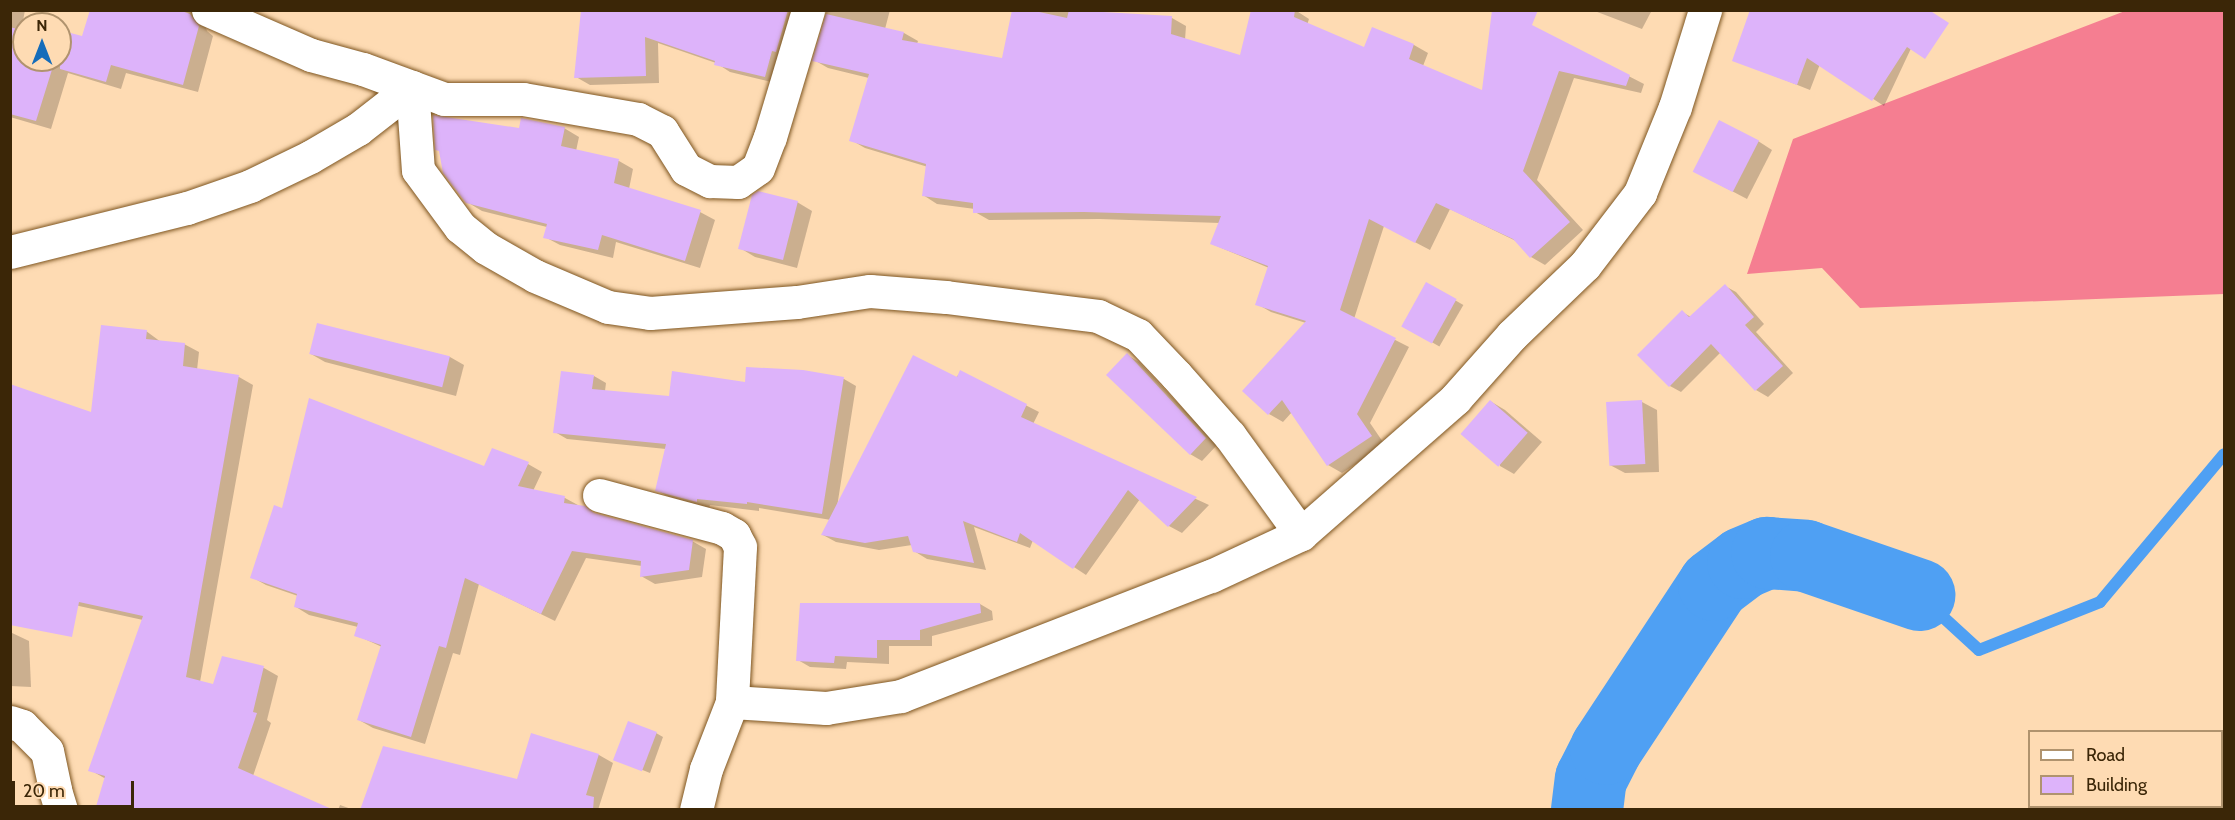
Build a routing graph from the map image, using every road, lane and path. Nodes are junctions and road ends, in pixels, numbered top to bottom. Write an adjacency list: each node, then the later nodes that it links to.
1 (208, 10): 4 (street)
2 (808, 10): 4 (street)
3 (1705, 10): 7 (street)
4 (412, 87): 5 (street); 7 (street)
5 (10, 252)
6 (599, 495): 8 (street)
7 (1301, 534): 8 (street)
8 (732, 702): 11 (street)
9 (10, 722): 10 (street)
10 (62, 810)
11 (696, 810)

